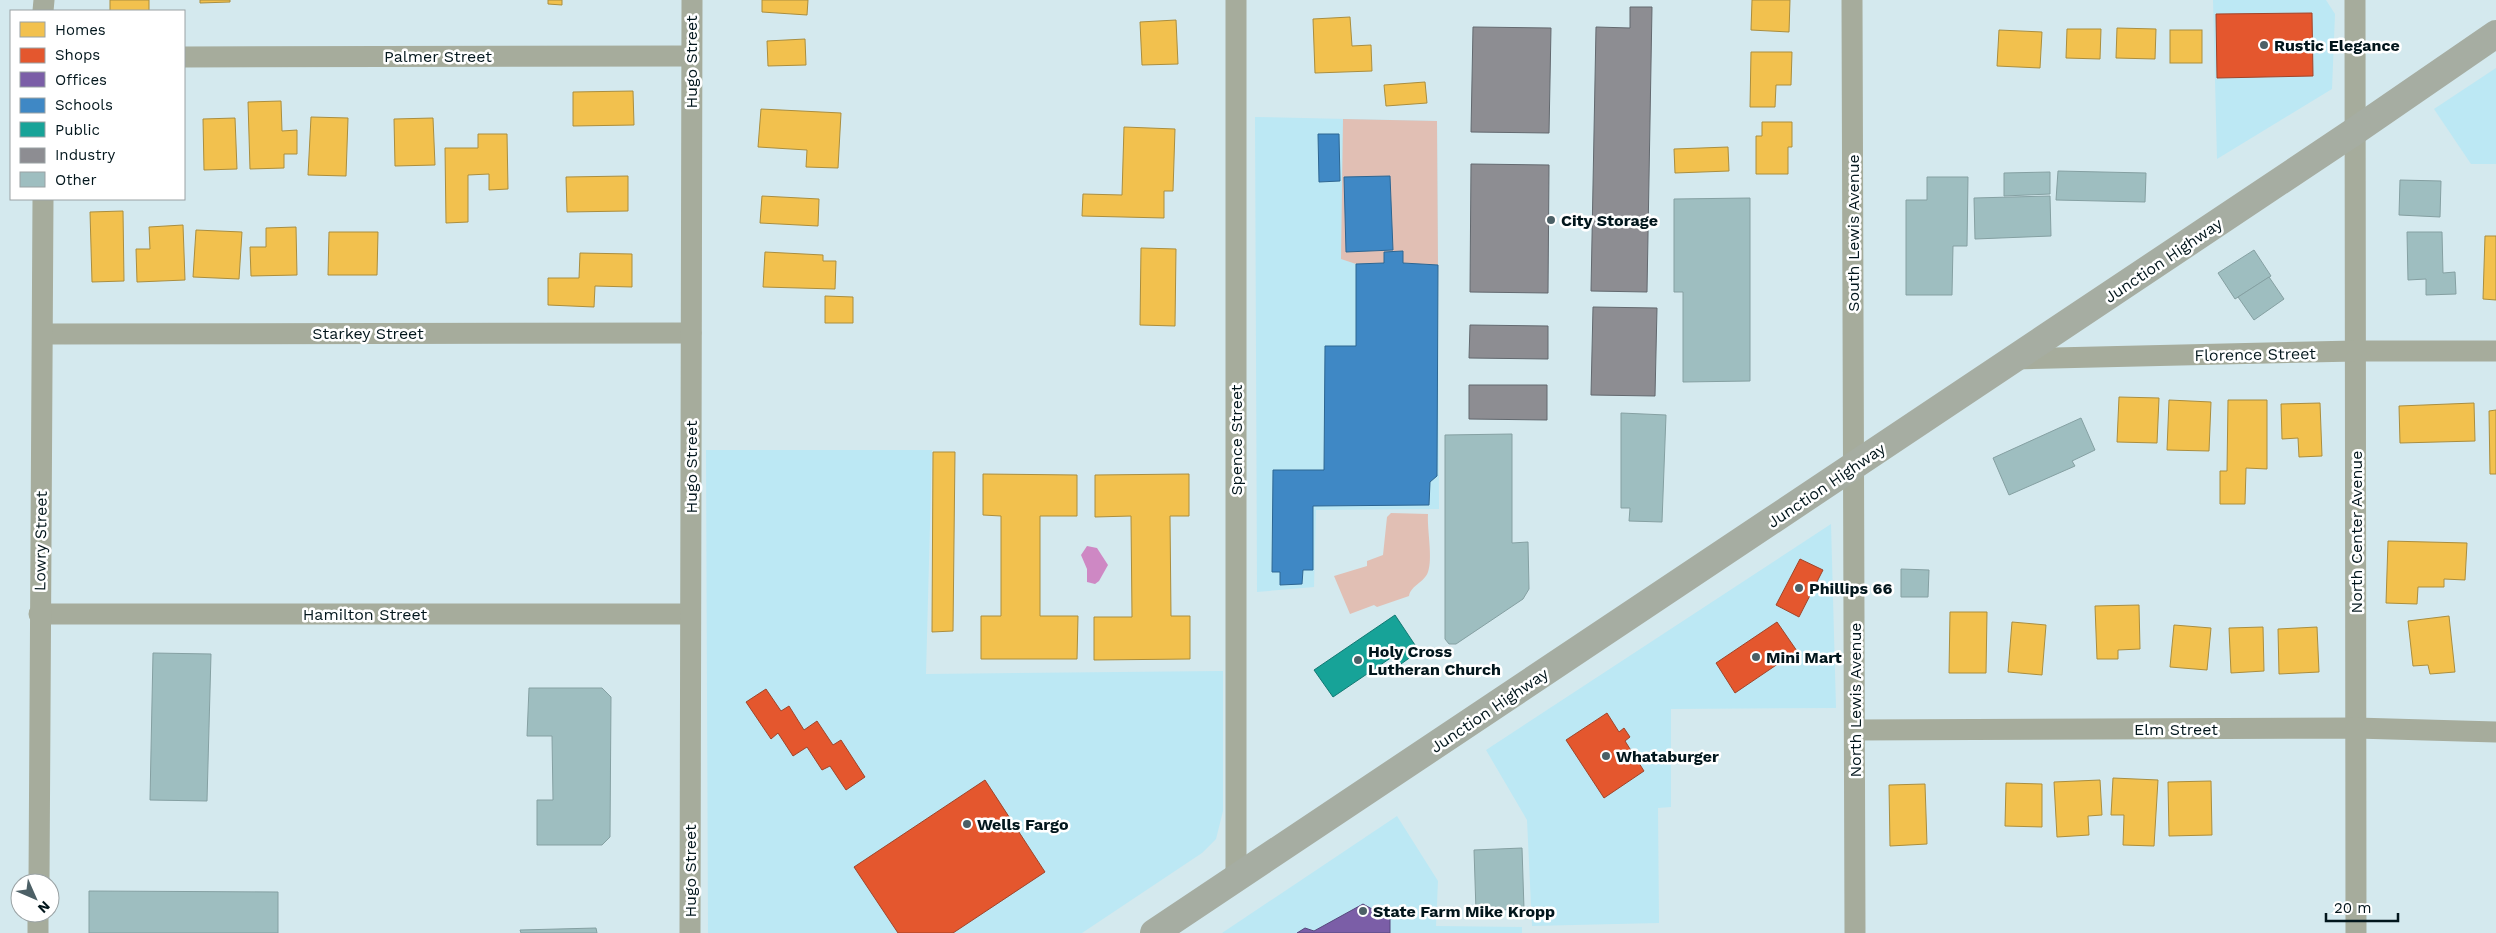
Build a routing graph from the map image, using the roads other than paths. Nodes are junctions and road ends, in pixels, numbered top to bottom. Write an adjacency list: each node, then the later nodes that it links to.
1 (692, 0): 6 (street, Hugo Street)
2 (1236, 0): 22 (street, Spence Street)
3 (1852, 0): 15 (street, South Lewis Avenue)
4 (2354, 0): 8 (street, North Center Avenue)
5 (2496, 34): 8 (main road, Junction Highway)
6 (691, 56): 7 (street, Palmer Street); 10 (street, Hugo Street)
7 (185, 57)
8 (2355, 131): 12 (street, North Center Avenue); 14 (main road, Junction Highway)
9 (43, 200): 11 (street, Lowry Street)
10 (691, 333): 11 (street, Starkey Street); 17 (street, Hugo Street)
11 (44, 334): 16 (street, Lowry Street)
12 (2355, 351): 13 (street, Florence Street); 14 (street, Florence Street); 18 (street, North Center Avenue)
13 (2496, 351)
14 (2014, 359): 15 (main road, Junction Highway)
15 (1853, 466): 19 (street, North Lewis Avenue); 22 (main road, Junction Highway)
16 (39, 614): 17 (street, Hamilton Street); 21 (street, Lowry Street)
17 (690, 614): 23 (street, Hugo Street)
18 (2356, 728): 19 (street, Elm Street); 20 (street, Elm Street); 26 (street, North Center Avenue)
19 (1855, 730): 25 (street, North Lewis Avenue)
20 (2496, 732)
21 (39, 873)
22 (1236, 880): 24 (main road, Junction Highway)
23 (690, 933)
24 (1154, 933)
25 (1855, 933)
26 (2356, 933)

